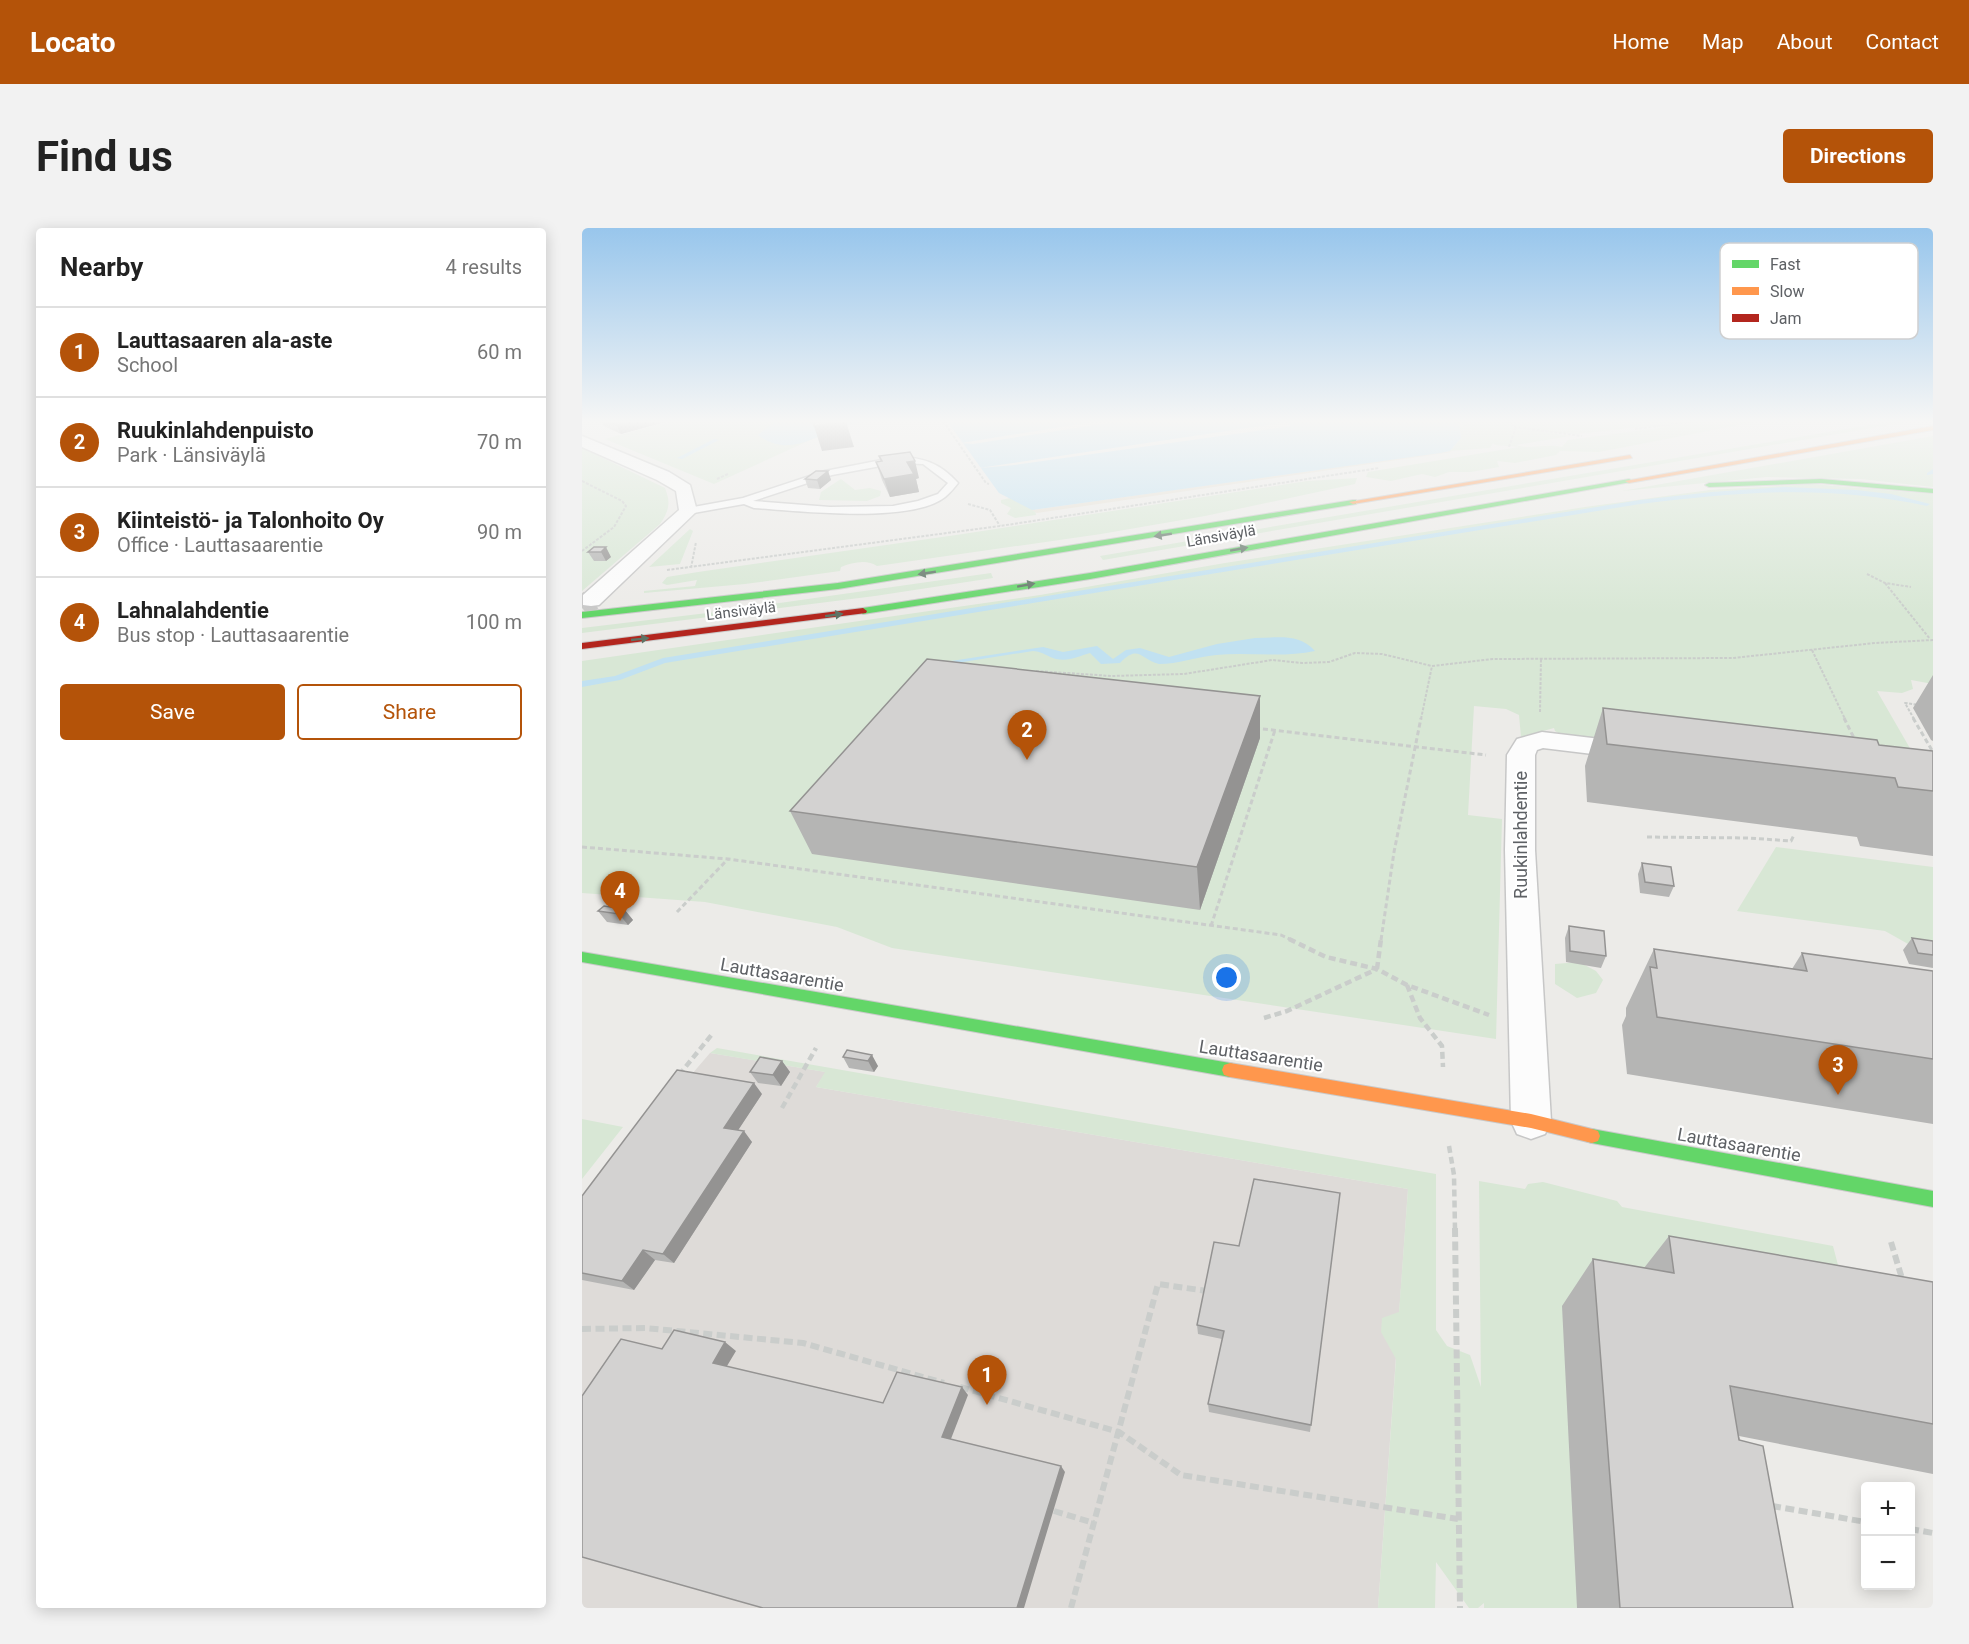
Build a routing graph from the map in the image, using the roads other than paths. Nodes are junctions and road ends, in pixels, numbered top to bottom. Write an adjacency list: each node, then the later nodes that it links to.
1 (678, 485): 12 (street)
2 (789, 485): 10 (lane)
3 (952, 485): 10 (lane)
4 (1461, 485): 14 (main road, Länsiväylä, one-way to 14)
5 (1605, 485): 13 (main road, Länsiväylä)
6 (1712, 485): 8 (main road)
7 (1881, 485): 9 (main road)
8 (1693, 487)
9 (1933, 491)
10 (745, 501): 12 (lane)
11 (1595, 501): 13 (main road)
12 (688, 511): 14 (street)
13 (1264, 545): 15 (main road, Länsiväylä, one-way to 13)
14 (587, 608)
15 (582, 646)
16 (1660, 754): 18 (street, Ruukinlahdentie)
17 (582, 957): 18 (main road, Lauttasaarentie)
18 (1531, 1121): 19 (main road, Lauttasaarentie)
19 (1933, 1198)

